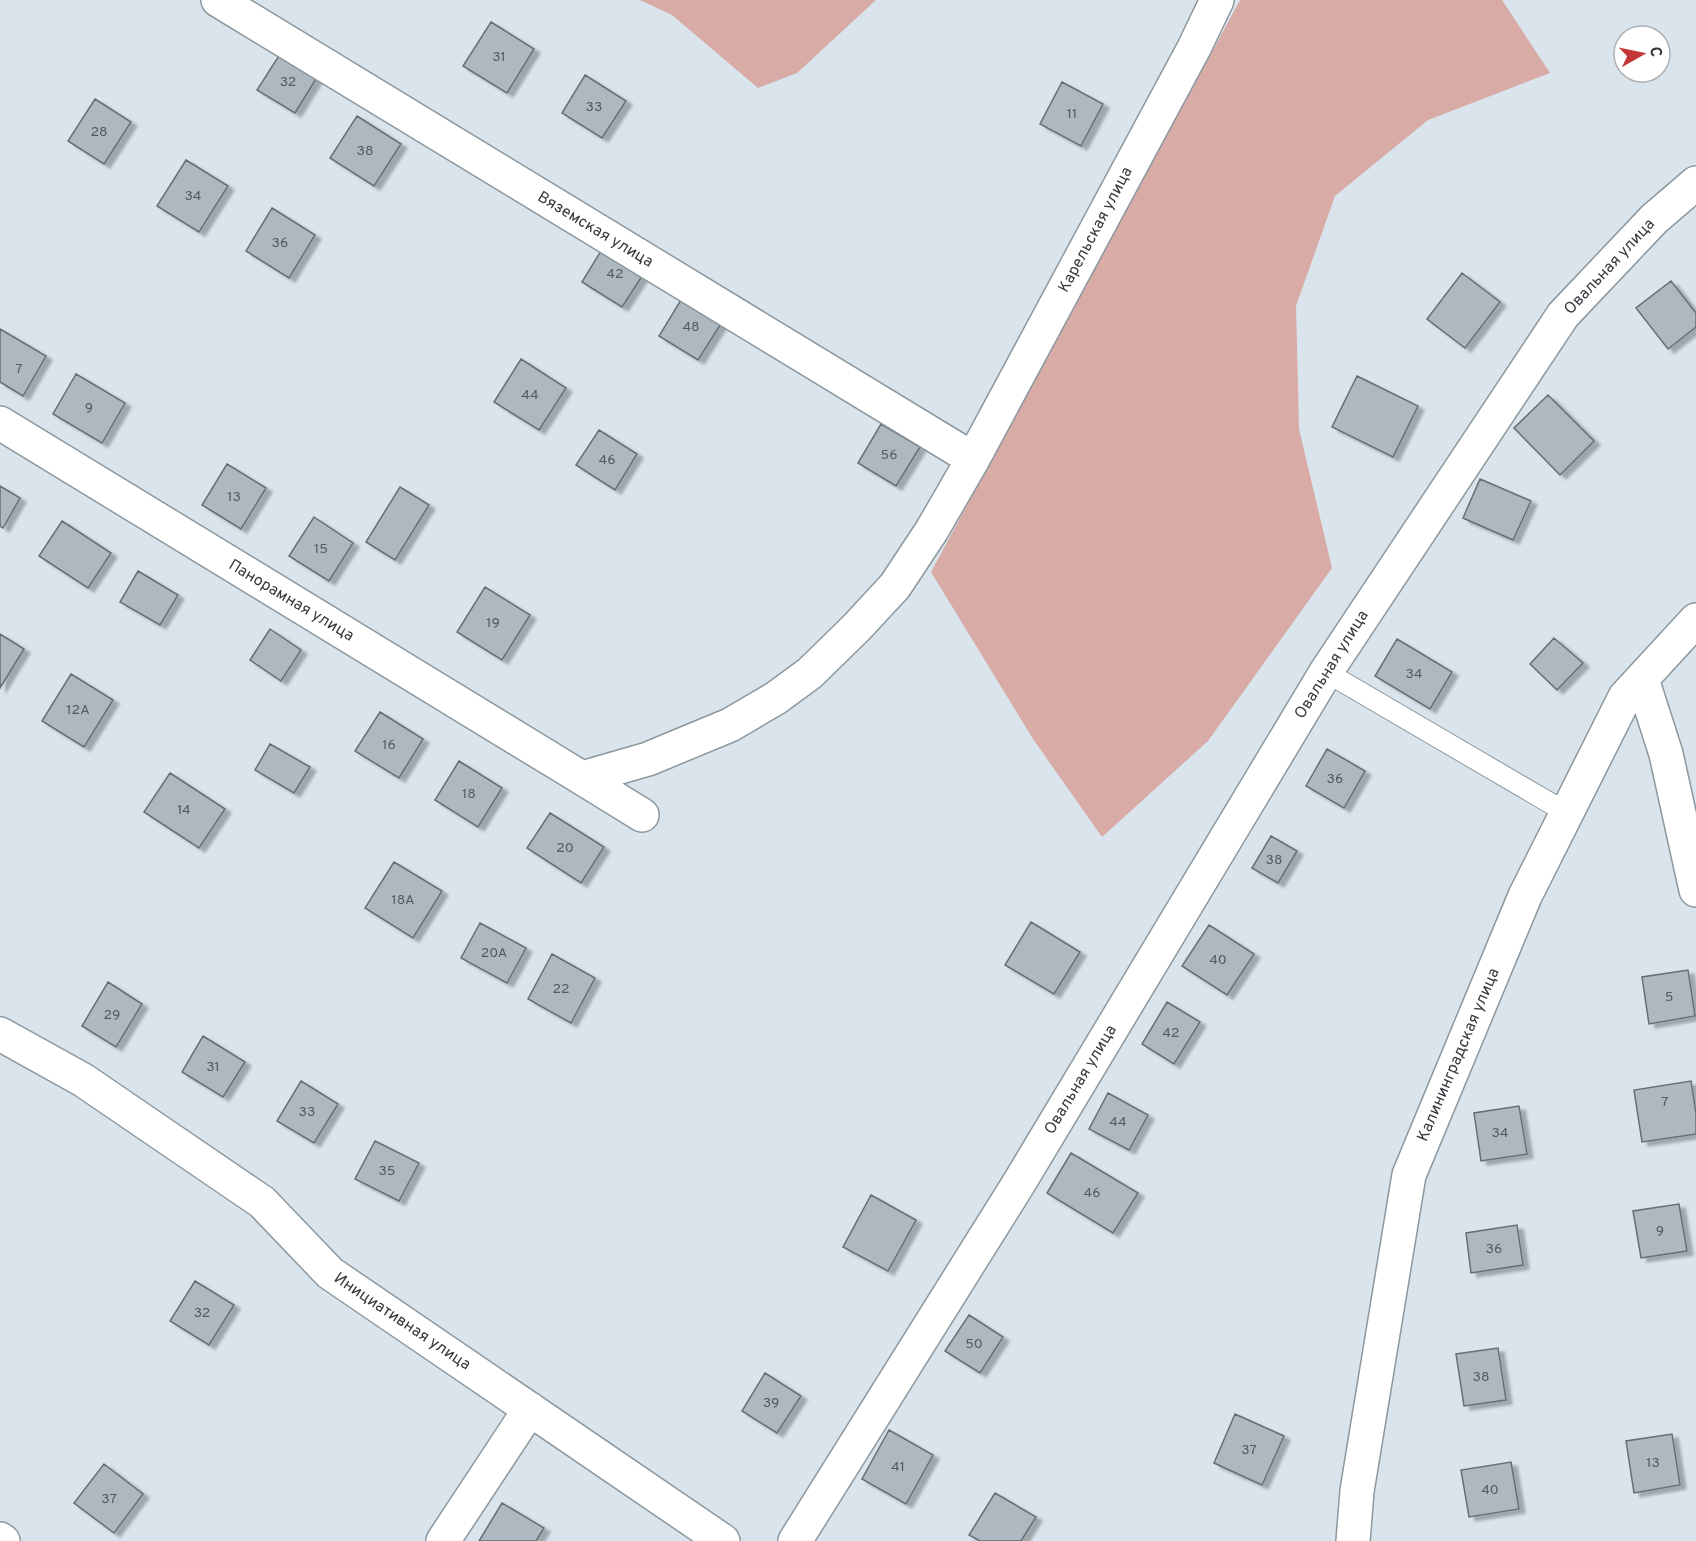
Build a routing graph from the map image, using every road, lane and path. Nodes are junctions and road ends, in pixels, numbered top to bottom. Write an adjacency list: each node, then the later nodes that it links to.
1 (218, 0): 5 (street, Вяземская улица)
2 (1217, 0): 5 (street, Карельская улица)
3 (1696, 183): 7 (street, Овальная улица)
4 (0, 423): 9 (street, Панорамная улица)
5 (973, 459): 9 (street)
6 (1696, 620): 8 (street, Калининградская улица)
7 (1326, 672): 10 (lane); 17 (street, Овальная улица)
8 (1642, 679): 10 (street, Калининградская улица); 12 (street)
9 (582, 778): 11 (street, Панорамная улица)
10 (1567, 813): 18 (street, Калининградская улица)
11 (642, 815)
12 (1696, 890)
13 (0, 1034): 14 (street, Инициативная улица)
14 (530, 1409): 15 (street); 16 (street, Инициативная улица)
15 (443, 1541)
16 (723, 1541)
17 (795, 1541)
18 (1353, 1541)

